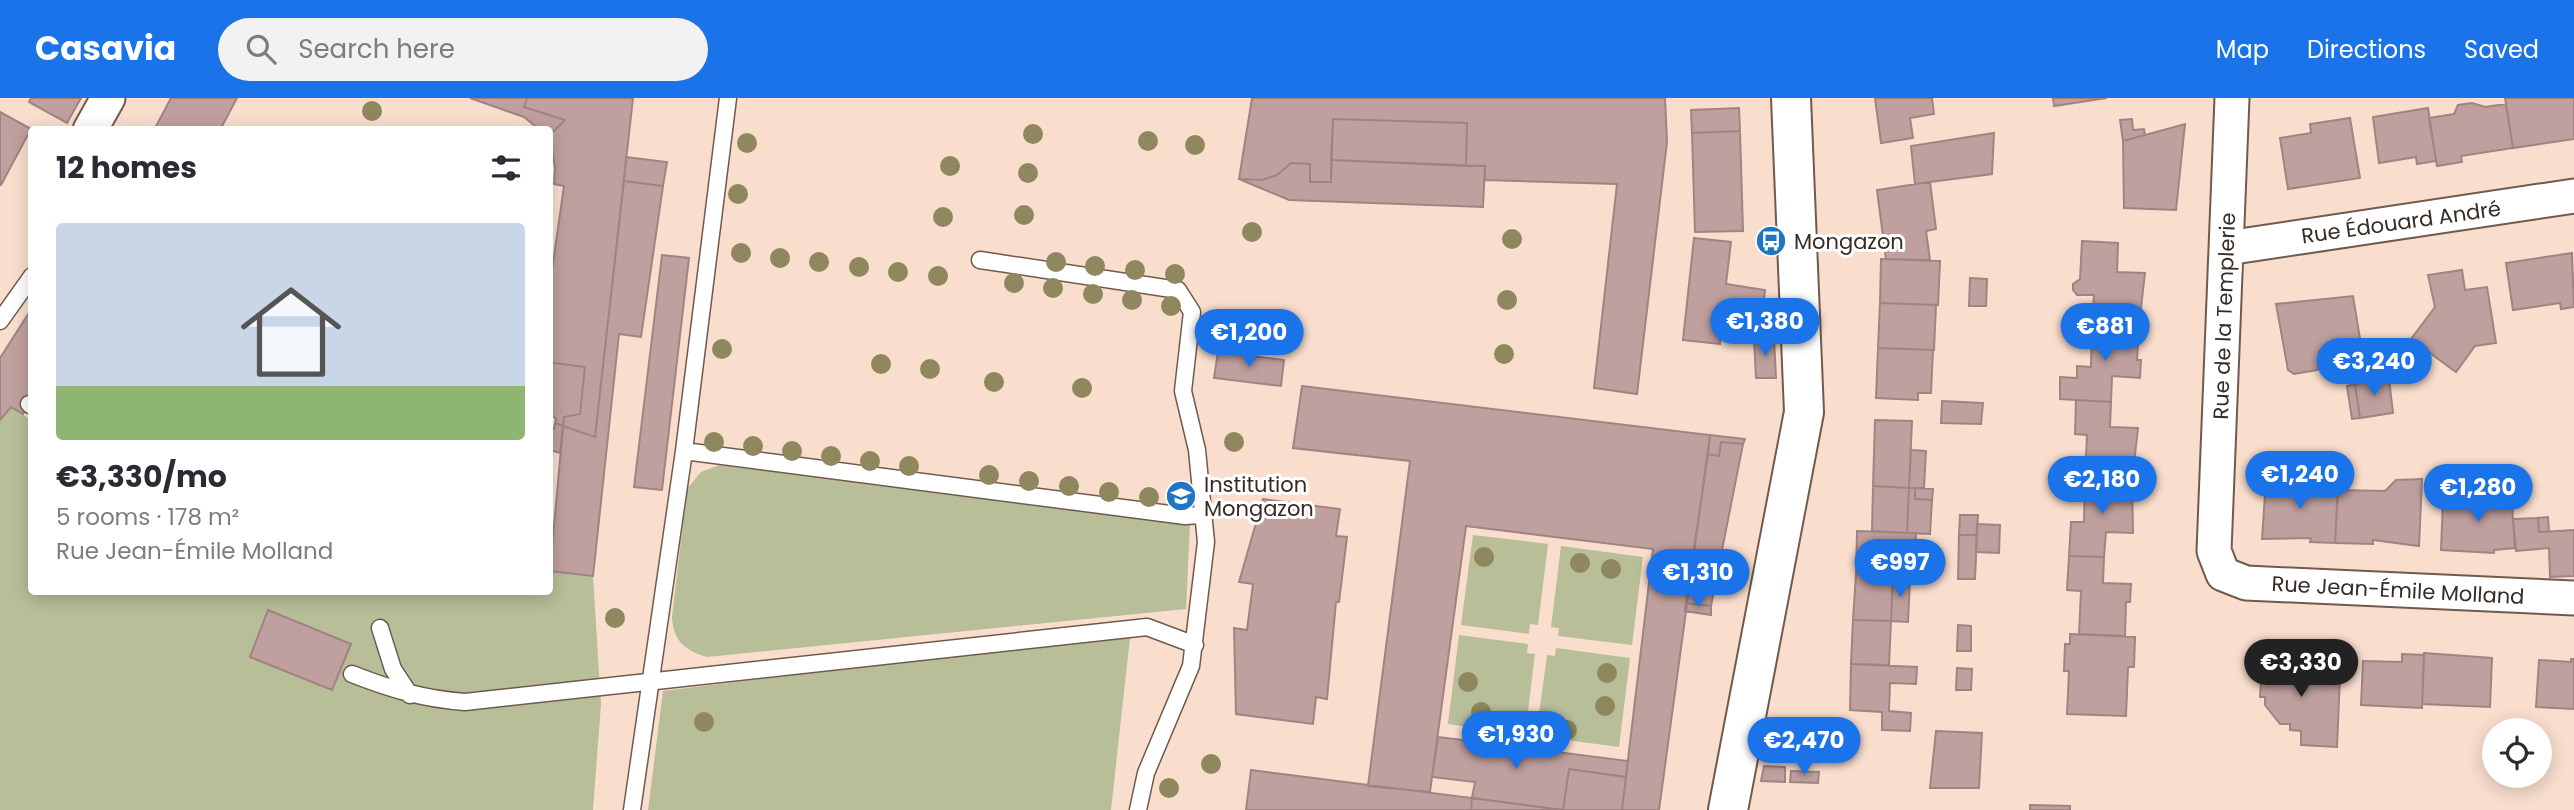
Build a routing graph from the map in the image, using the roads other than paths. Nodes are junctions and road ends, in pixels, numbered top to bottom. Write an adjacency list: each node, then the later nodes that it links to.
1 (108, 98): 5 (street)
2 (728, 98): 11 (lane)
3 (1791, 98): 22 (street)
4 (2232, 98): 7 (street, Rue de la Templerie)
5 (92, 126)
6 (2574, 197): 7 (street, Rue Édouard André)
7 (2227, 248): 13 (street, Rue de la Templerie)
8 (980, 260): 12 (lane)
9 (28, 282): 10 (lane)
10 (0, 321)
11 (684, 451): 12 (lane); 18 (lane)
12 (1203, 515): 16 (lane)
13 (2223, 574): 14 (street, Rue Jean-Émile Molland)
14 (2574, 598)
15 (380, 628): 19 (lane)
16 (1195, 645): 18 (lane); 21 (lane)
17 (352, 674): 19 (lane)
18 (652, 680): 19 (lane); 20 (lane)
19 (410, 695)
20 (632, 810)
21 (1138, 810)
22 (1728, 810)

